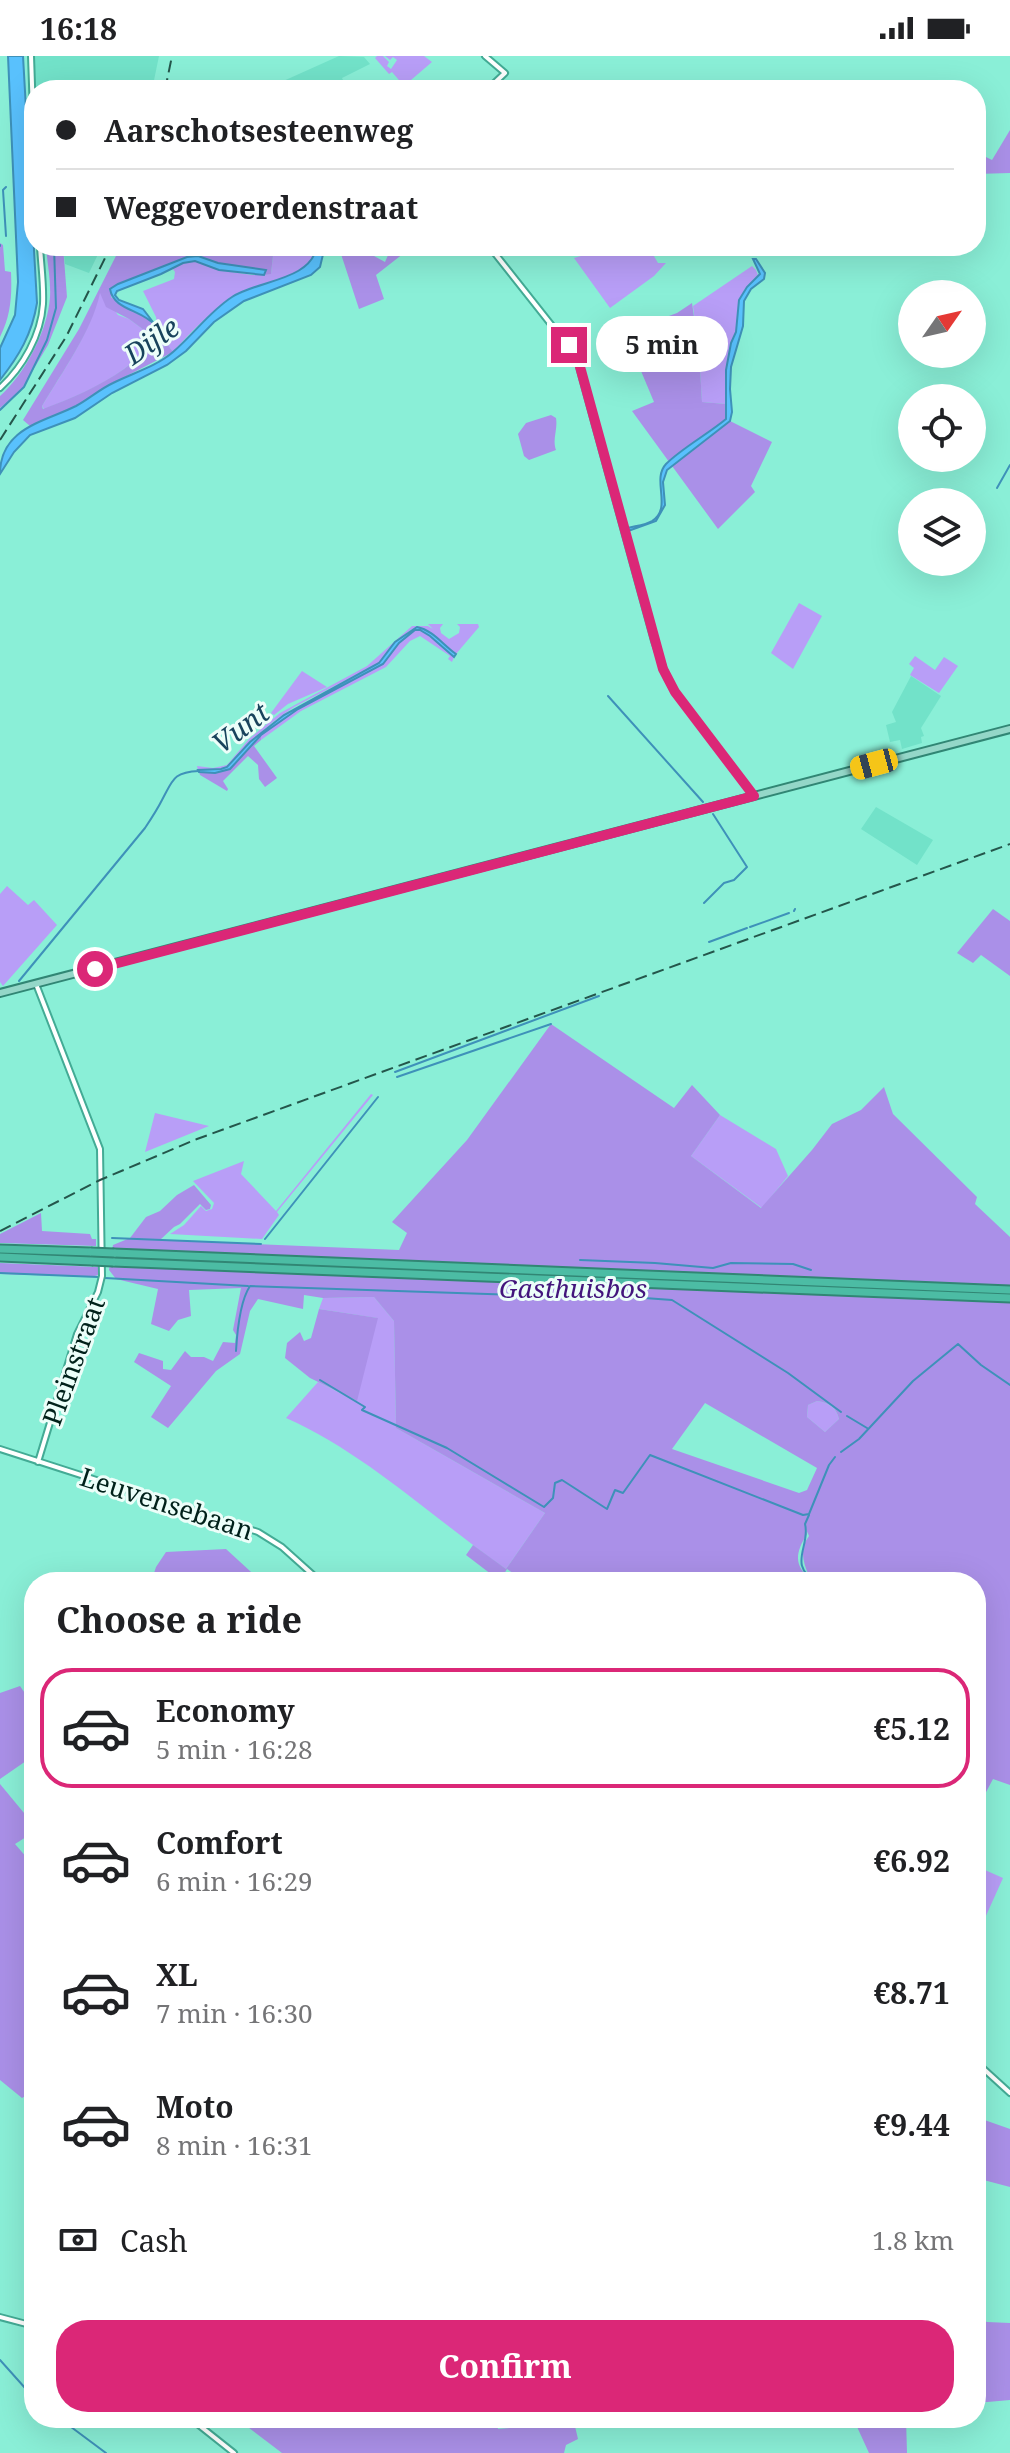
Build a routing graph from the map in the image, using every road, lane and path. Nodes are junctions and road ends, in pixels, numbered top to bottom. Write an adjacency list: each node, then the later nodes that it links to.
1 (31, 56): 3 (street)
2 (485, 56): 4 (street)
3 (32, 80)
4 (498, 80)
5 (41, 256): 7 (street)
6 (497, 256): 9 (street)
7 (0, 388)
8 (1010, 729): 9 (main road)
9 (754, 796): 10 (main road)
10 (36, 984): 11 (main road); 18 (street, Pleinstraat)
11 (0, 993)
12 (0, 1249): 14 (highway, bridge)
13 (0, 1257): 14 (highway, bridge)
14 (113, 1258): 15 (highway); 16 (highway)
15 (1010, 1290)
16 (1010, 1298)
17 (0, 1449): 18 (street, Leuvensebaan)
18 (38, 1462): 19 (street, Leuvensebaan)
19 (310, 1572)
20 (986, 2071): 21 (street)
21 (1010, 2093)
22 (0, 2317): 23 (street)
23 (24, 2323)
24 (203, 2428): 25 (street)
25 (234, 2453)

